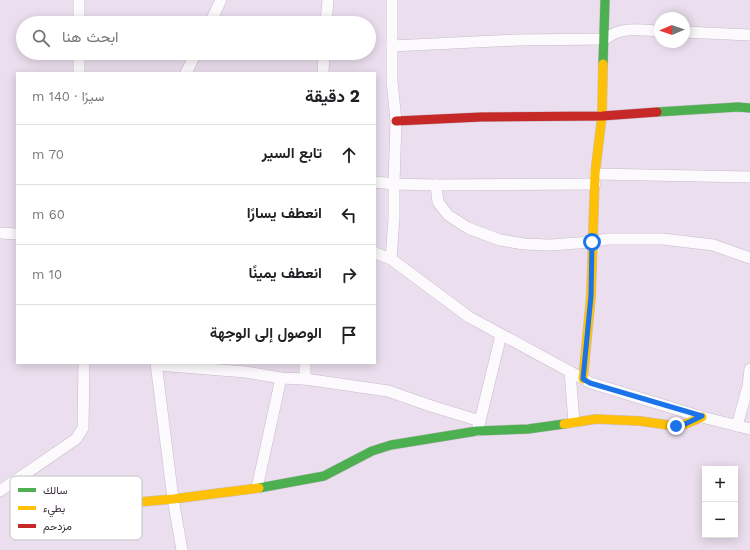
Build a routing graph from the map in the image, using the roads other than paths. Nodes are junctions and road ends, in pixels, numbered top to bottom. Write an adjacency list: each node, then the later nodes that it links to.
1 (79, 0): 6 (street)
2 (221, 0): 7 (street)
3 (328, 0): 8 (street)
4 (392, 0): 13 (street)
5 (605, 0): 12 (street)
6 (79, 16)
7 (213, 16)
8 (327, 16)
9 (654, 31): 12 (street)
10 (690, 32): 11 (street)
11 (750, 35)
12 (605, 39): 13 (street); 21 (street)
13 (392, 46): 22 (street)
14 (79, 60): 17 (street)
15 (192, 60): 18 (street)
16 (324, 60): 19 (street)
17 (80, 72)
18 (186, 72)
19 (323, 72)
20 (750, 108): 21 (street)
21 (602, 116): 22 (street); 24 (street)
22 (396, 121): 26 (street)
23 (750, 176): 24 (street)
24 (595, 179): 27 (street); 30 (street)
25 (376, 182): 26 (street)
26 (394, 184): 27 (street); 33 (street)
27 (436, 185): 30 (street)
28 (0, 233): 29 (street)
29 (16, 234)
30 (592, 242): 32 (street); 42 (street)
31 (376, 253): 33 (street)
32 (750, 258)
33 (391, 260): 34 (street)
34 (501, 335): 39 (street); 45 (street)
35 (84, 364): 48 (street)
36 (156, 364): 40 (street); 52 (street)
37 (305, 364): 41 (street)
38 (750, 369): 46 (street)
39 (570, 372): 42 (street); 44 (street)
40 (281, 378): 41 (street); 50 (street)
41 (304, 378): 45 (street)
42 (583, 379): 43 (street)
43 (702, 416): 44 (street); 46 (street)
44 (574, 422): 45 (street)
45 (479, 426): 50 (street)
46 (737, 426): 47 (street)
47 (750, 429)
48 (22, 476)
49 (10, 484): 51 (street)
50 (257, 488): 52 (street)
51 (0, 491)
52 (173, 499): 53 (street); 54 (street)
53 (142, 502)
54 (182, 550)

